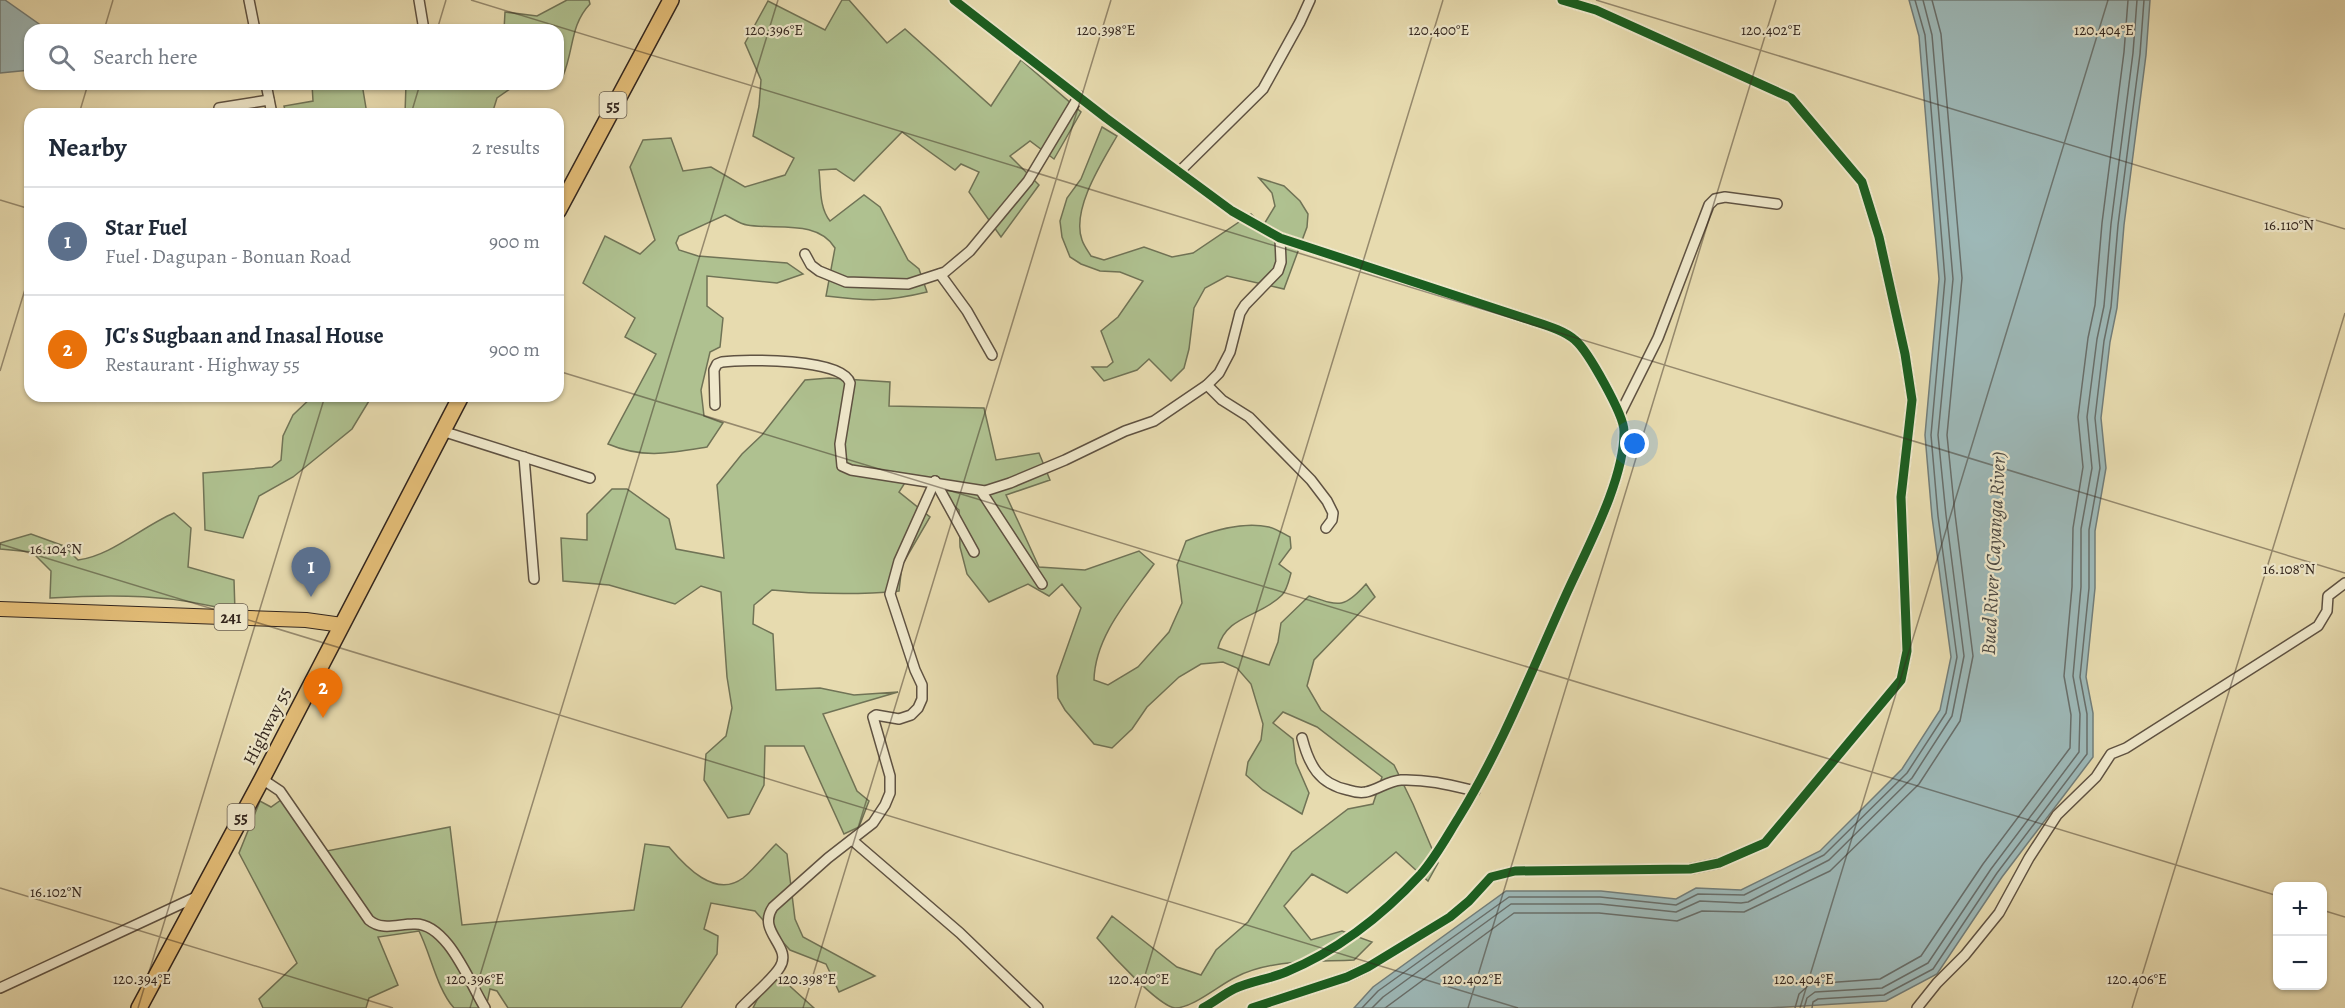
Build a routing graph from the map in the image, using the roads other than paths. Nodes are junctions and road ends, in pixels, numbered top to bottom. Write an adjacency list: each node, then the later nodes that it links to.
1 (249, 0): 7 (street)
2 (418, 0): 8 (street)
3 (671, 0): 15 (highway, 55)
4 (954, 0): 10 (street)
5 (1310, 0): 14 (street)
6 (1562, 0): 48 (street)
7 (254, 24)
8 (423, 24)
9 (267, 90): 11 (street)
10 (1079, 96): 14 (street); 19 (street)
11 (269, 100): 12 (street); 13 (street)
12 (219, 108)
13 (271, 108)
14 (1179, 172): 17 (street)
15 (564, 201)
16 (1777, 204): 24 (street)
17 (1280, 238): 21 (street); 24 (street)
18 (805, 254): 19 (street)
19 (940, 274): 20 (street)
20 (992, 355)
21 (1207, 385): 29 (street); 30 (street)
22 (458, 402): 25 (highway, Highway 55 / 55)
23 (716, 405): 28 (street)
24 (1620, 414): 39 (street)
25 (442, 431): 26 (street); 36 (highway, Highway 55 / 55)
26 (524, 457): 27 (street); 32 (street)
27 (590, 478)
28 (935, 481): 29 (street); 31 (street); 40 (street)
29 (981, 490): 34 (street)
30 (1326, 528)
31 (974, 552)
32 (534, 579)
33 (2345, 583): 49 (street)
34 (1042, 584)
35 (0, 609): 36 (main road, 241)
36 (342, 625): 38 (highway, Highway 55 / 55)
37 (1302, 738): 39 (street)
38 (267, 782): 41 (highway, Highway 55 / 55); 44 (street)
39 (1475, 791): 47 (street)
40 (852, 840): 45 (street); 46 (street)
41 (198, 896): 42 (street); 43 (highway, Highway 55 / 55)
42 (0, 988)
43 (139, 1008)
44 (485, 1008)
45 (741, 1008)
46 (1038, 1008)
47 (1203, 1008)
48 (1252, 1008)
49 (1917, 1008)

